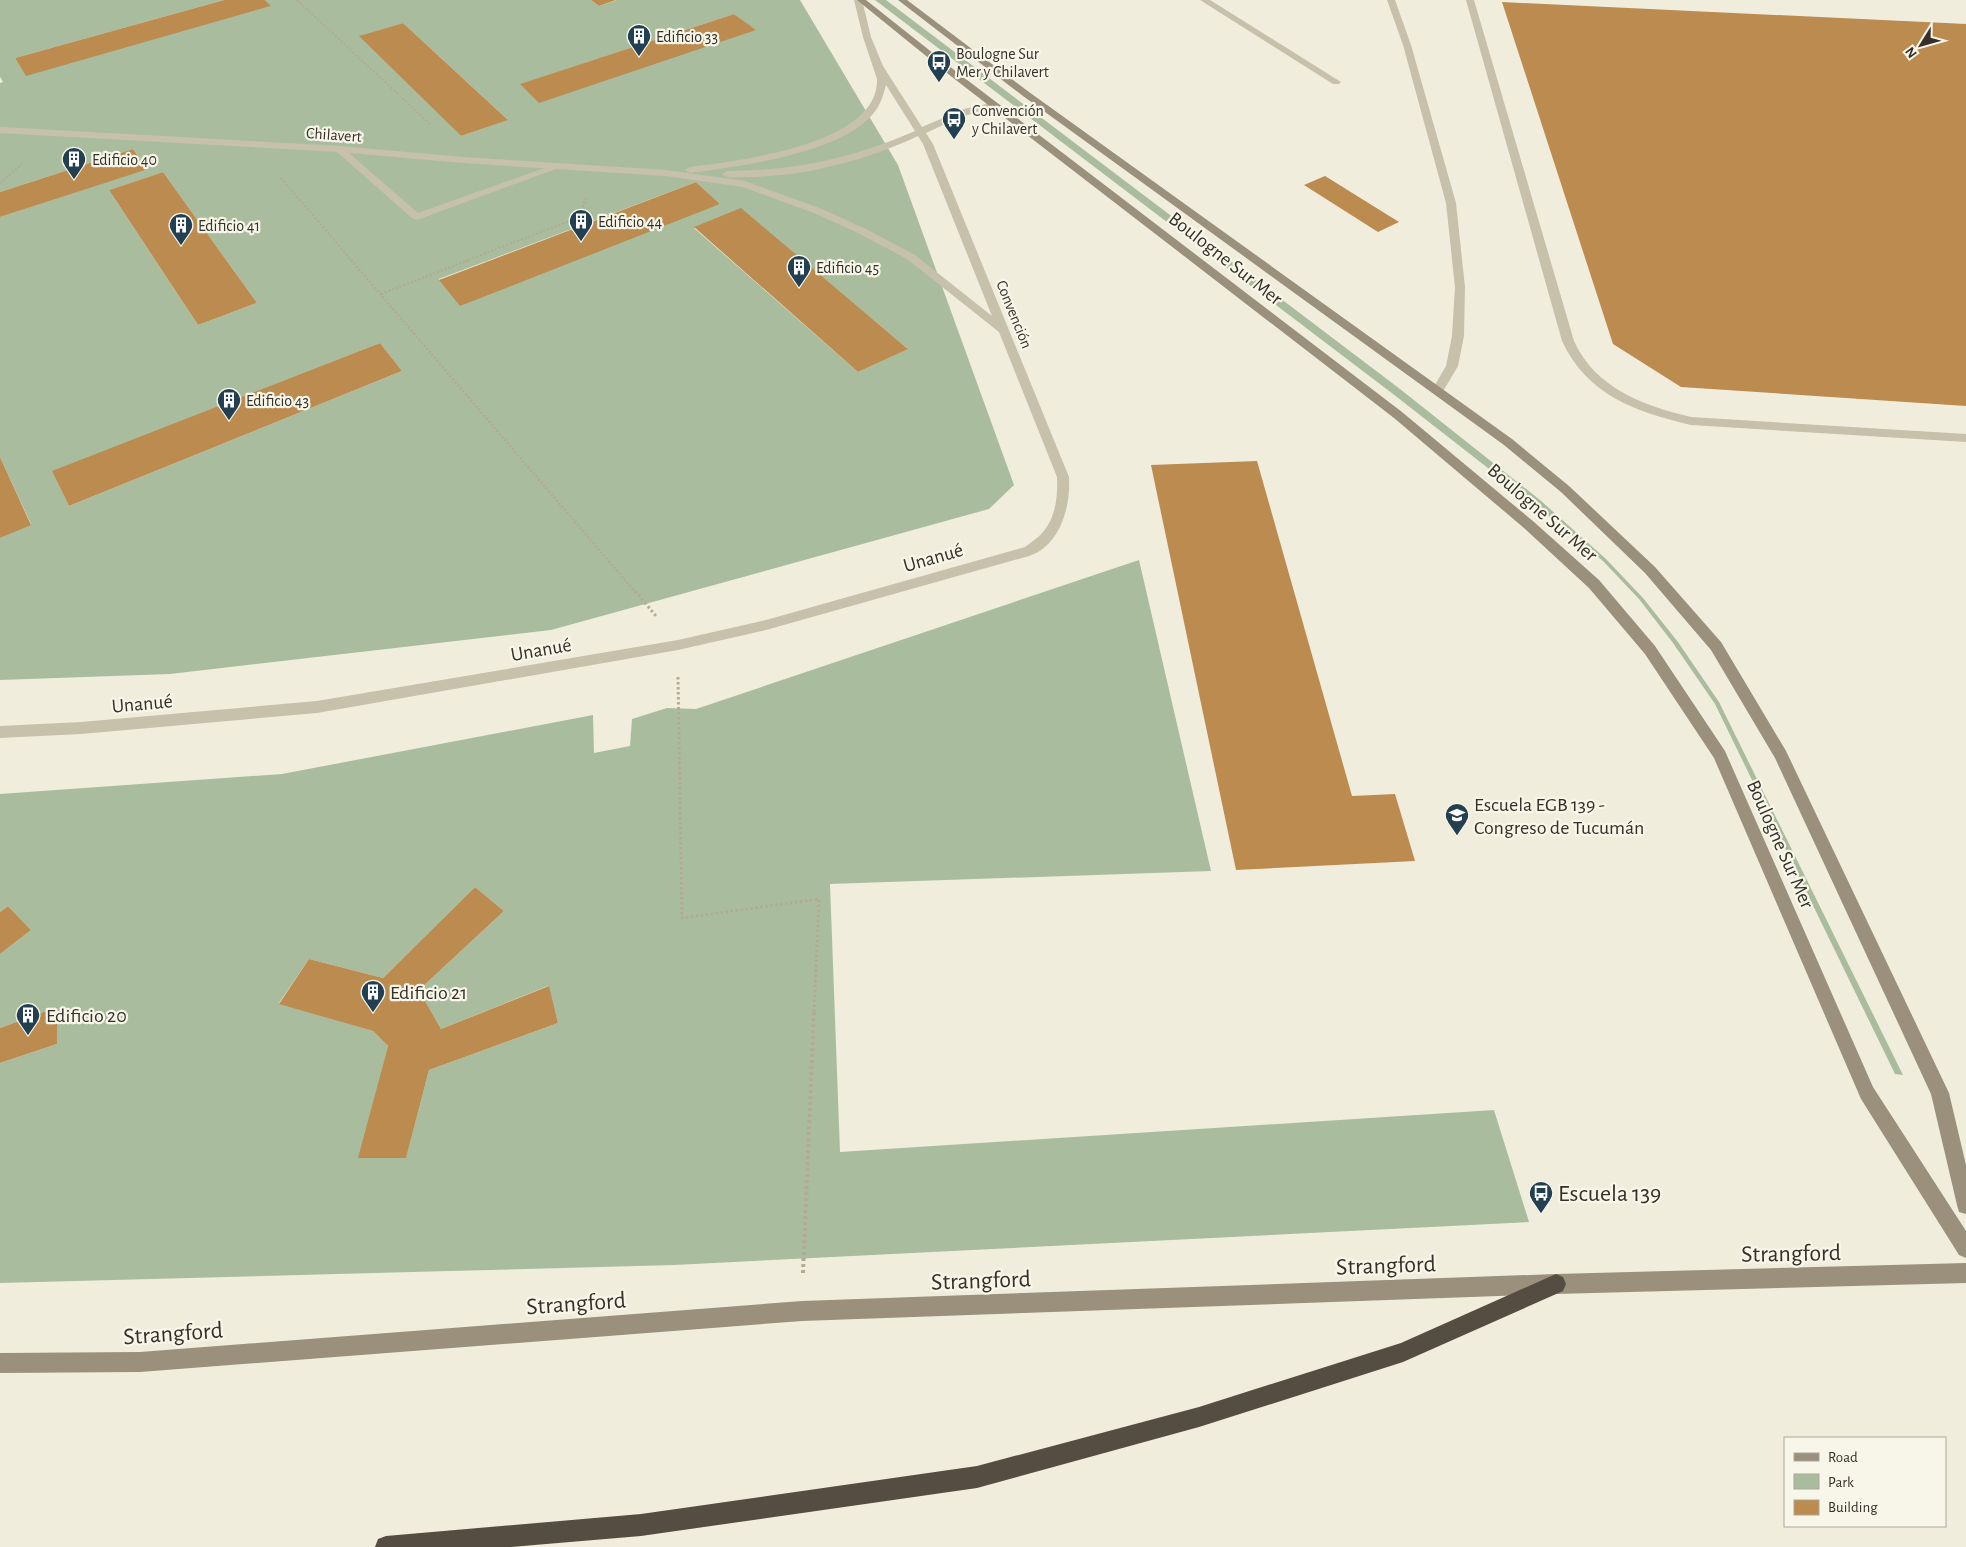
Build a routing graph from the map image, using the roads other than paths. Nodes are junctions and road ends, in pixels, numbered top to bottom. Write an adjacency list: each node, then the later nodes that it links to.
1 (859, 0): 6 (street); 8 (main road, Boulogne Sur Mer)
2 (902, 0): 15 (main road, Boulogne Sur Mer)
3 (1204, 0): 7 (street)
4 (1391, 0): 15 (street)
5 (1470, 0): 16 (street)
6 (880, 68): 10 (street, Convención); 13 (street)
7 (1336, 82)
8 (996, 105): 10 (street); 20 (main road, Boulogne Sur Mer)
9 (0, 130): 11 (street, Chilavert)
10 (920, 132): 13 (street); 14 (street, Convención)
11 (339, 149): 12 (street, Chilavert); 12 (street)
12 (558, 166): 13 (street, Chilavert)
13 (666, 173): 14 (street)
14 (1004, 332): 17 (street, Convención)
15 (1438, 390): 19 (main road, Boulogne Sur Mer)
16 (1966, 438)
17 (1059, 512): 18 (street, Unanué)
18 (0, 732)
19 (1966, 1205)
20 (1966, 1248)
21 (1966, 1274): 22 (main road, Strangford)
22 (1556, 1284): 23 (main road, Strangford); 24 (highway)
23 (0, 1363)
24 (386, 1547)

